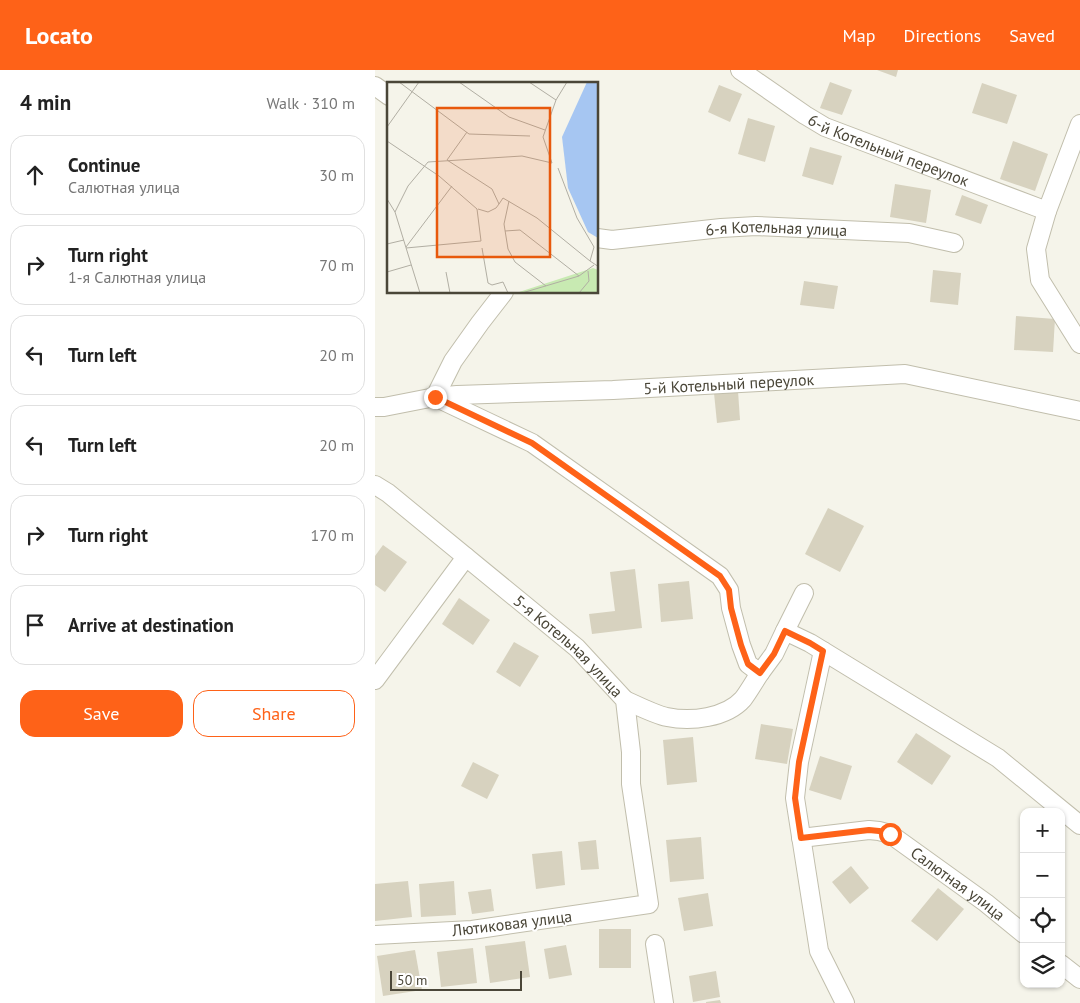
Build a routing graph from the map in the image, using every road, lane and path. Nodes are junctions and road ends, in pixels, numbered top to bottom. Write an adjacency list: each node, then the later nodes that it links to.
1 (740, 70): 5 (street, 6-й Котельный переулок)
2 (375, 86): 3 (street)
3 (387, 95)
4 (1080, 124): 5 (street)
5 (1047, 211): 9 (street)
6 (599, 238): 7 (street, 6-я Котельная улица)
7 (954, 243)
8 (502, 294): 10 (street)
9 (1080, 344)
10 (435, 397): 11 (street, 5-й Котельный переулок); 12 (street, 5-й Котельный переулок); 18 (street)
11 (375, 407)
12 (1080, 411)
13 (375, 485): 14 (street, 5-я Котельная улица)
14 (466, 557): 19 (street); 20 (street, 5-я Котельная улица)
15 (804, 593): 16 (street)
16 (785, 631): 17 (street); 18 (street)
17 (823, 651): 21 (street); 22 (street)
18 (760, 673): 20 (street)
19 (375, 680)
20 (625, 700): 23 (street, 5-я Котельная улица)
21 (1080, 826)
22 (801, 838): 24 (street, Салютная улица); 30 (street)
23 (649, 904): 25 (street, Лютиковая улица)
24 (1020, 931)
25 (375, 935)
26 (655, 944): 29 (street)
27 (1065, 967): 28 (street)
28 (1080, 978)
29 (663, 1003)
30 (845, 1003)

